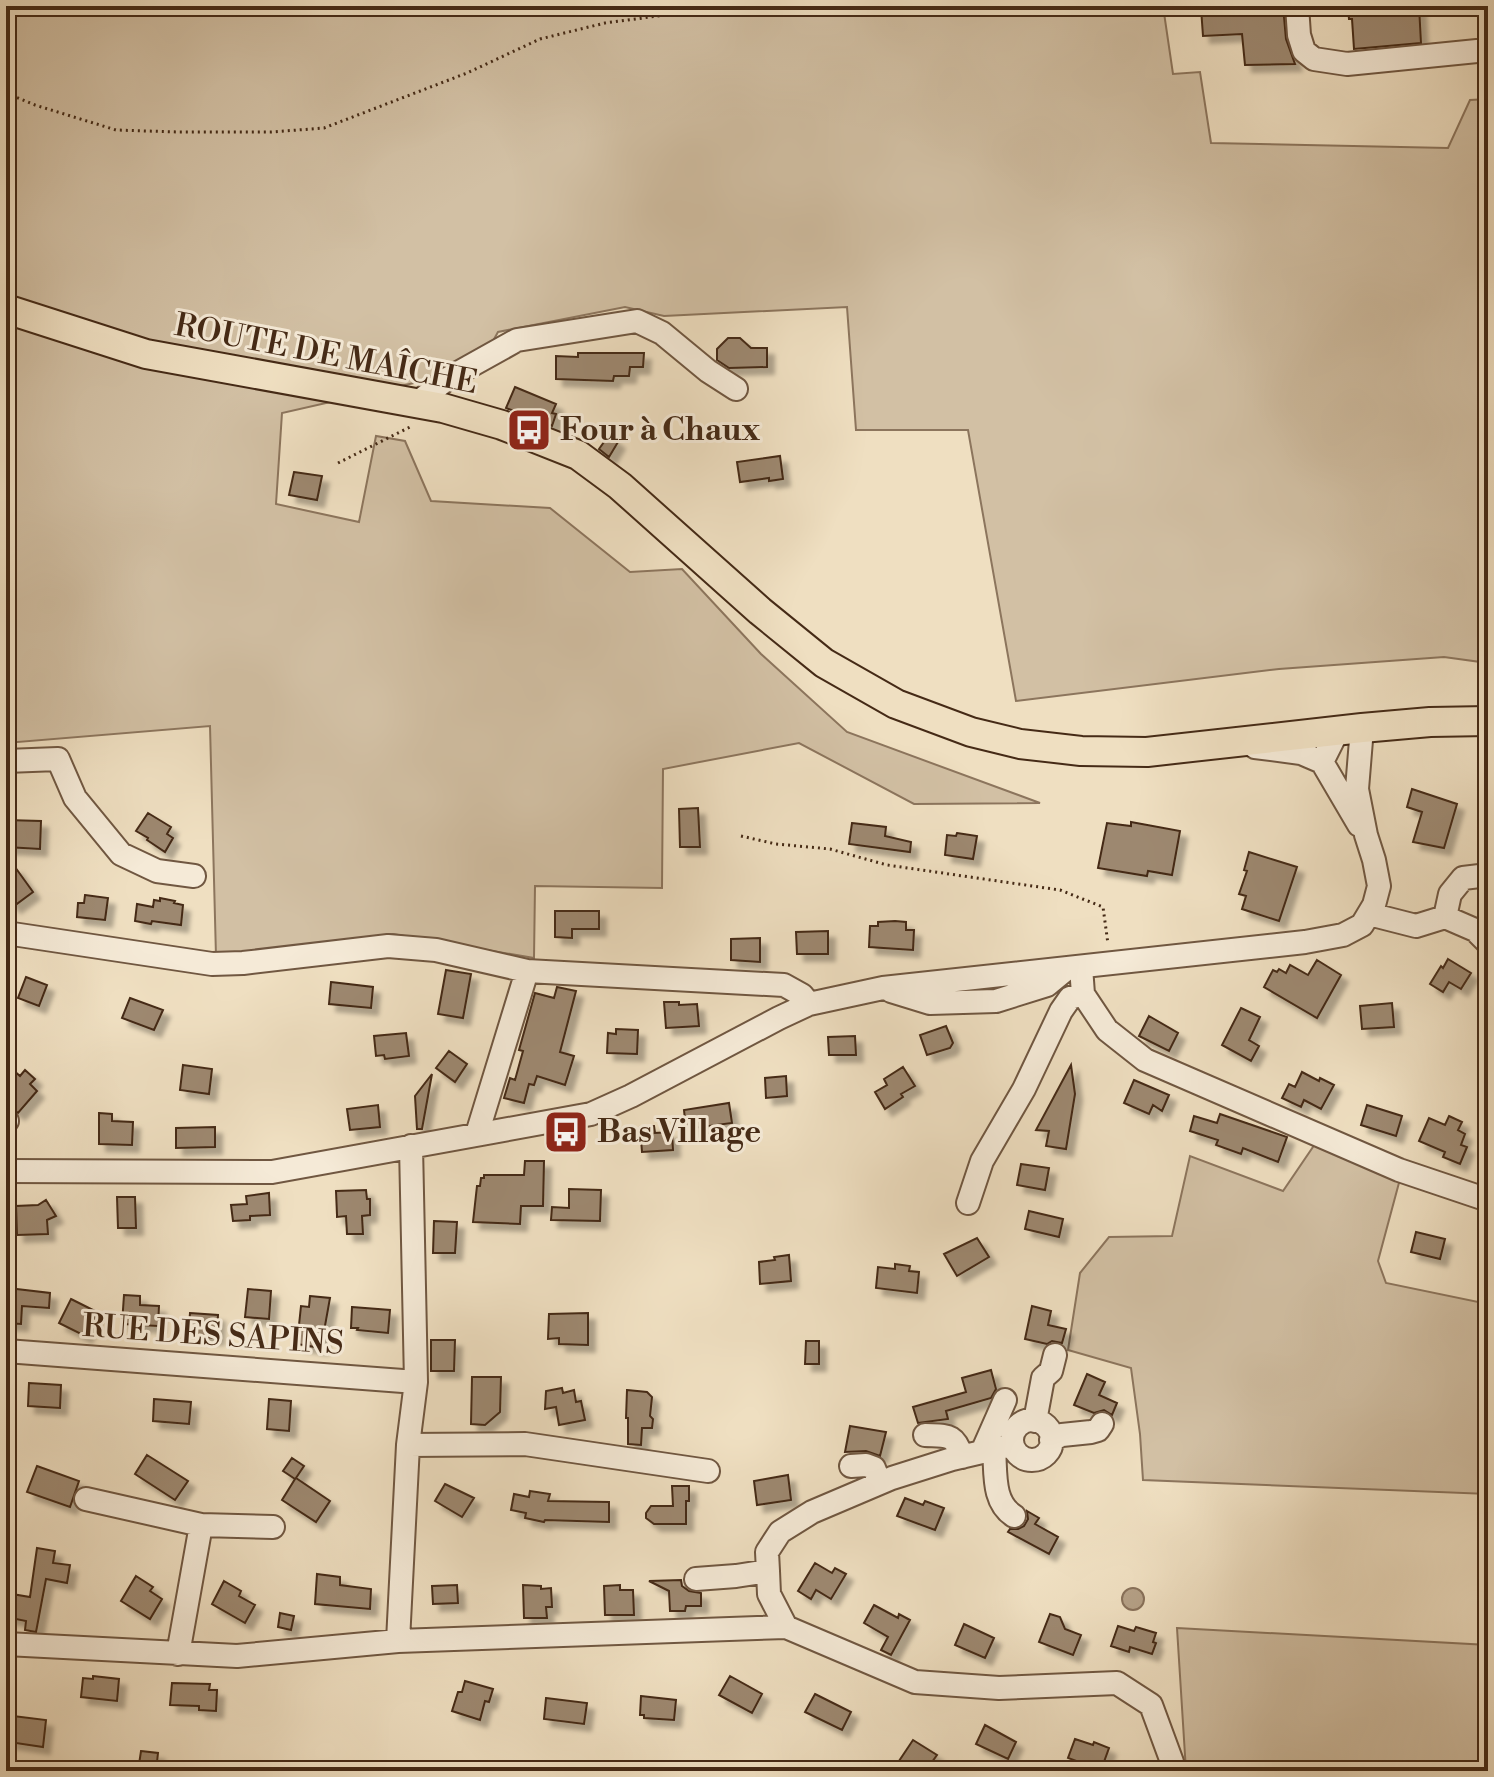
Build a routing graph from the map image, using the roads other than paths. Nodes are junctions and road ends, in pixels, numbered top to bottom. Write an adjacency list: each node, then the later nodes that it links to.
1 (1297, 6): 2 (street)
2 (1477, 51)
3 (6, 309): 5 (main road, ROUTE DE MAÎCHE)
4 (736, 389): 5 (street)
5 (415, 414): 8 (main road, ROUTE DE MAÎCHE)
6 (1488, 721): 7 (main road, ROUTE DE MAÎCHE)
7 (1350, 730): 8 (main road, ROUTE DE MAÎCHE); 10 (street); 11 (street)
8 (1234, 744): 10 (street)
9 (6, 761): 13 (street)
10 (1322, 762): 11 (street)
11 (1366, 835): 14 (street)
12 (1488, 875): 15 (street)
13 (194, 876)
14 (1369, 914): 15 (street); 18 (street)
15 (1445, 917): 17 (street)
16 (6, 933): 19 (street)
17 (1488, 943)
18 (1074, 968): 20 (street); 21 (street)
19 (527, 971): 21 (street); 22 (street)
20 (1083, 994): 25 (street); 26 (street)
21 (809, 1004): 22 (street)
22 (477, 1134): 23 (street)
23 (411, 1146): 24 (street); 29 (street)
24 (6, 1171)
25 (1488, 1200)
26 (968, 1203)
27 (6, 1351): 29 (street, RUE DES SAPINS)
28 (1055, 1355): 31 (street)
29 (416, 1382): 35 (street)
30 (1005, 1400): 36 (street)
31 (1035, 1421): 34 (street); 36 (street)
32 (1102, 1424): 34 (street)
33 (925, 1435): 36 (street)
34 (1051, 1440): 36 (street)
35 (408, 1445): 38 (street); 47 (street)
36 (988, 1451): 39 (street); 41 (street)
37 (851, 1466): 39 (street)
38 (708, 1471)
39 (882, 1488): 44 (street)
40 (86, 1499): 42 (street)
41 (1014, 1516)
42 (201, 1525): 43 (street); 49 (street)
43 (273, 1527)
44 (768, 1571): 45 (street); 46 (street)
45 (696, 1579)
46 (786, 1627): 47 (street); 50 (street)
47 (398, 1641): 49 (street)
48 (6, 1644): 49 (street)
49 (178, 1654)
50 (1173, 1771)

